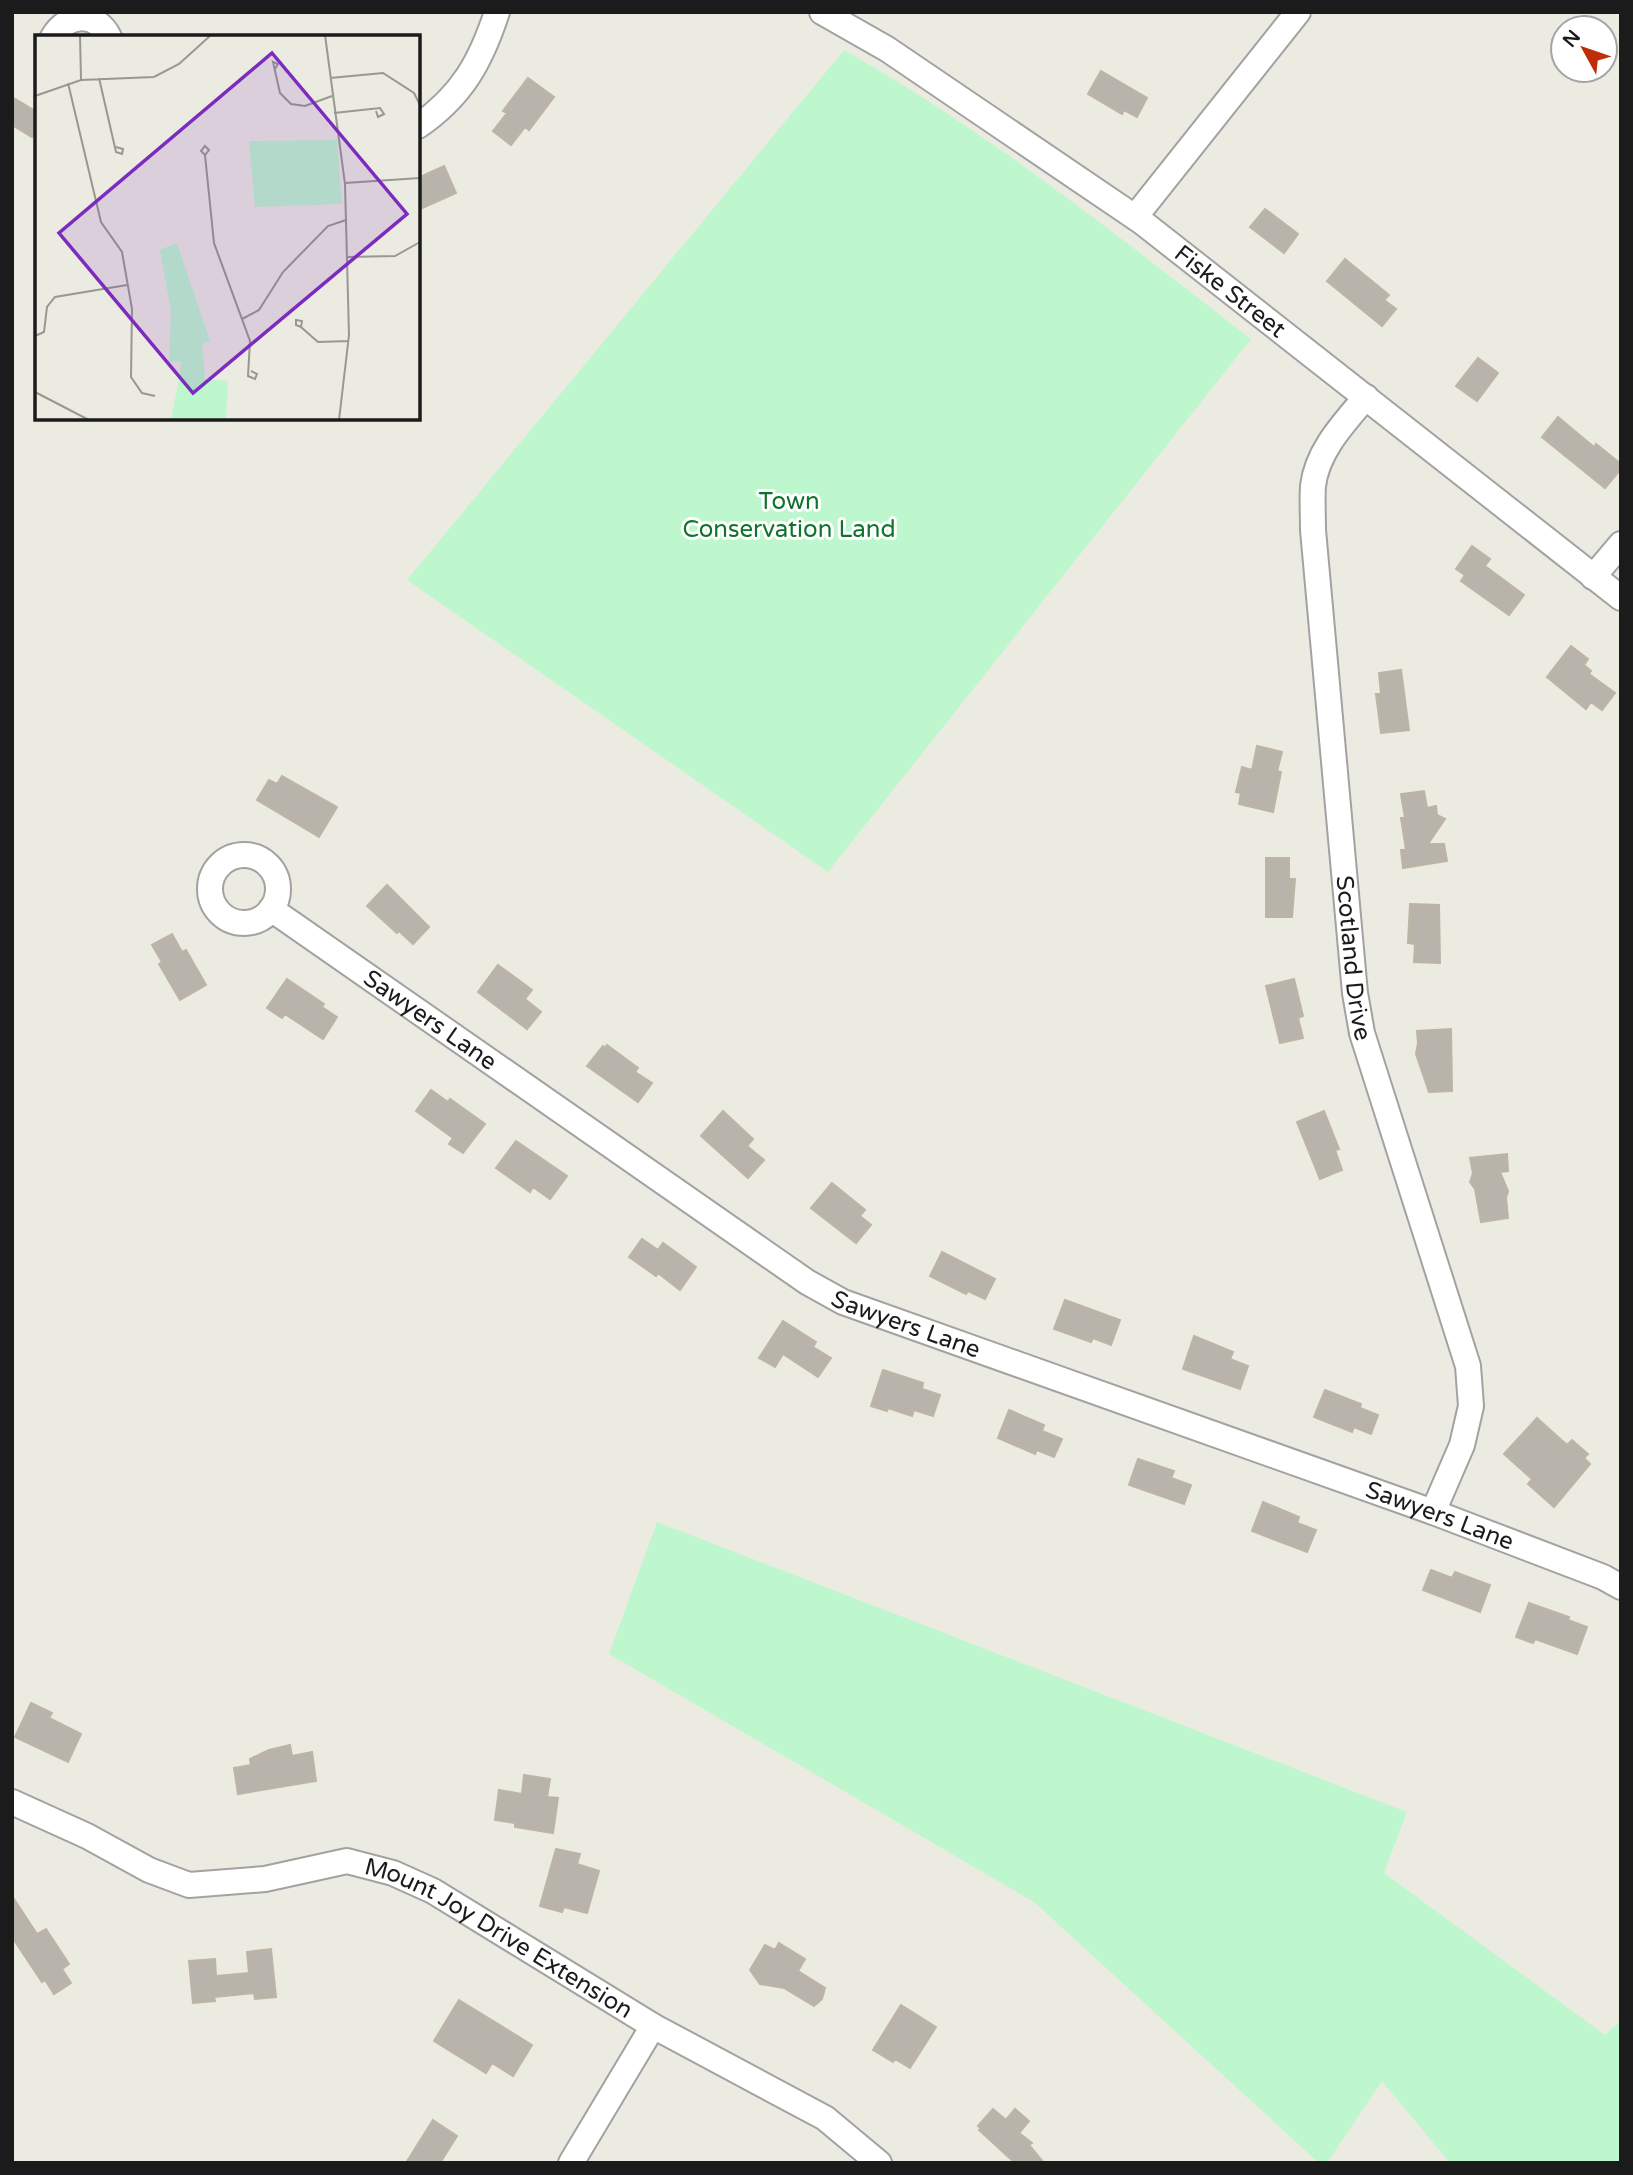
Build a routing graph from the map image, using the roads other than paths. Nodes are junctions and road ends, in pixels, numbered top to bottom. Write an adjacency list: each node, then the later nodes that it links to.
1 (497, 12): 6 (street)
2 (822, 12): 7 (street, Fiske Street)
3 (1298, 12): 7 (street)
4 (55, 35): 5 (street)
5 (108, 35)
6 (420, 124)
7 (1135, 217): 8 (street, Fiske Street)
8 (1366, 397): 10 (street, Fiske Street); 13 (street, Scotland Drive)
9 (1621, 544): 10 (street)
10 (1593, 577): 11 (street, Fiske Street)
11 (1621, 598)
12 (271, 909): 13 (street, Sawyers Lane)
13 (1433, 1512): 14 (street, Sawyers Lane)
14 (1621, 1587)
15 (12, 1802): 16 (street, Mount Joy Drive Extension)
16 (653, 2026): 17 (street); 18 (street, Mount Joy Drive Extension)
17 (571, 2163)
18 (879, 2163)

